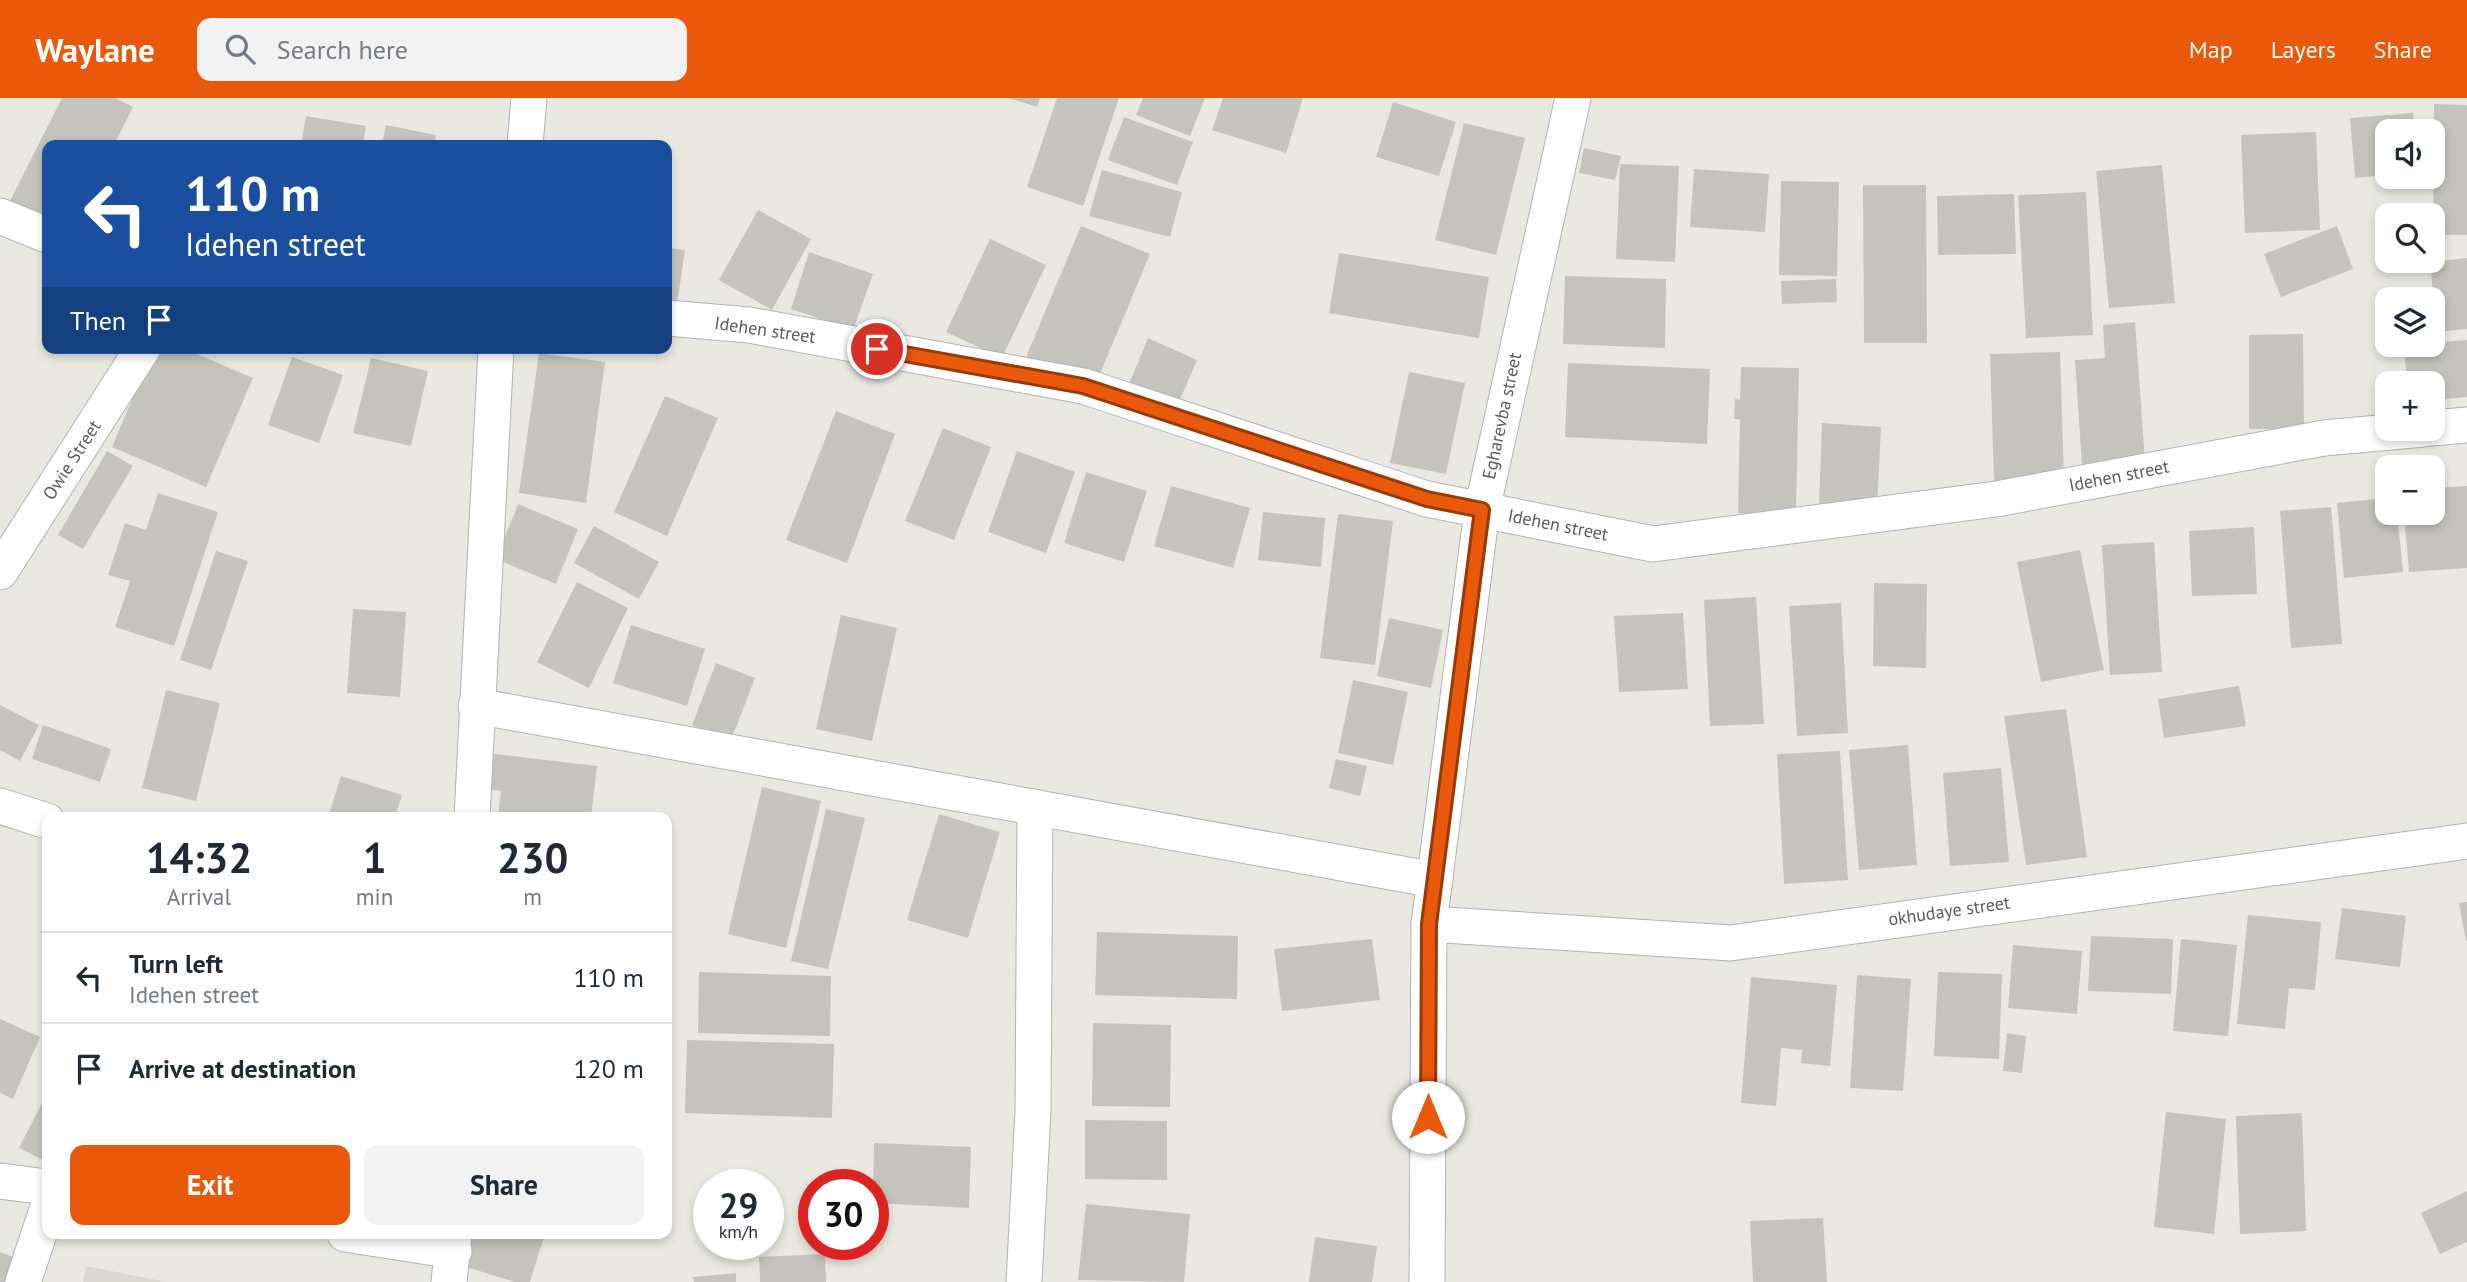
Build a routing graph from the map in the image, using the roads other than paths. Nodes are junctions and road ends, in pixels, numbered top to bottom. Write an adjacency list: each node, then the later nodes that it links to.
1 (529, 98): 3 (street)
2 (1573, 98): 12 (street, Egharevba street)
3 (525, 140)
4 (0, 216): 5 (street)
5 (42, 233)
6 (672, 318): 12 (street, Idehen street)
7 (139, 354): 13 (street, Owie Street)
8 (496, 354): 14 (street)
9 (2467, 425): 10 (street)
10 (2445, 427)
11 (2375, 433): 12 (street, Idehen street)
12 (1482, 510): 20 (street, Egharevba street)
13 (0, 572)
14 (476, 706): 16 (street); 17 (street)
15 (0, 806): 18 (street)
16 (1035, 807): 20 (street); 28 (street)
17 (472, 812)
18 (42, 819)
19 (2467, 841): 21 (street, okhudaye street)
20 (1434, 880): 21 (street, Egharevba street)
21 (1429, 924): 29 (street, Egharevba street)
22 (0, 1181): 23 (street)
23 (42, 1186)
24 (42, 1225): 27 (street)
25 (369, 1239): 26 (street)
26 (452, 1256)
27 (23, 1282)
28 (1024, 1282)
29 (1427, 1282)

